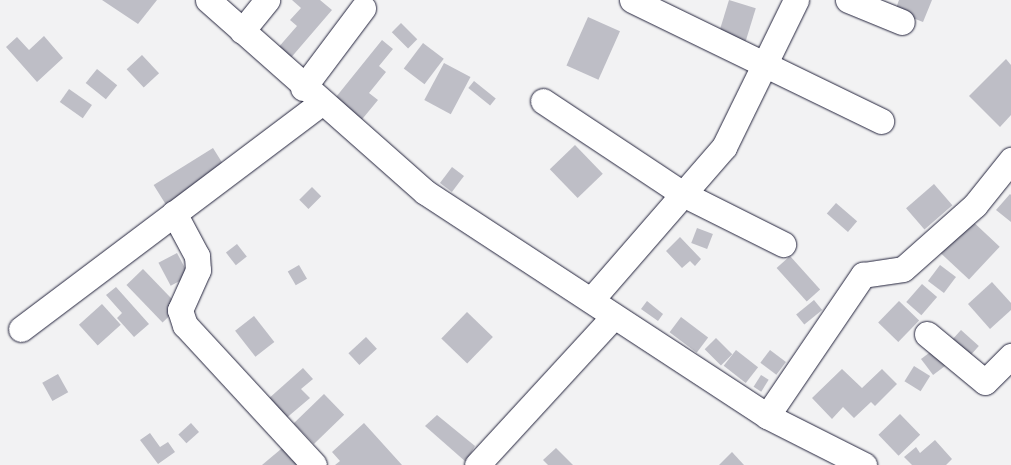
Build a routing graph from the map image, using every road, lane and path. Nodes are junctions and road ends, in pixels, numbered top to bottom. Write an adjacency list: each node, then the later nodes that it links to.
1 (208, 0): 8 (street)
2 (267, 0): 8 (street)
3 (632, 0): 9 (street)
4 (796, 0): 9 (street)
5 (848, 0): 7 (street)
6 (363, 8): 10 (street)
7 (902, 22)
8 (242, 31): 10 (street)
9 (764, 66): 12 (street); 14 (street)
10 (312, 95): 15 (street); 17 (street)
11 (543, 101): 14 (street)
12 (881, 121)
13 (1011, 160): 22 (street)
14 (684, 194): 16 (street); 17 (street)
15 (174, 213): 19 (street); 23 (street)
16 (783, 244)
17 (591, 300): 18 (street)
18 (614, 316): 22 (street); 24 (street)
19 (21, 329)
20 (927, 334): 21 (street)
21 (1011, 356)
22 (767, 416): 25 (street)
23 (314, 465)
24 (478, 465)
25 (864, 465)

